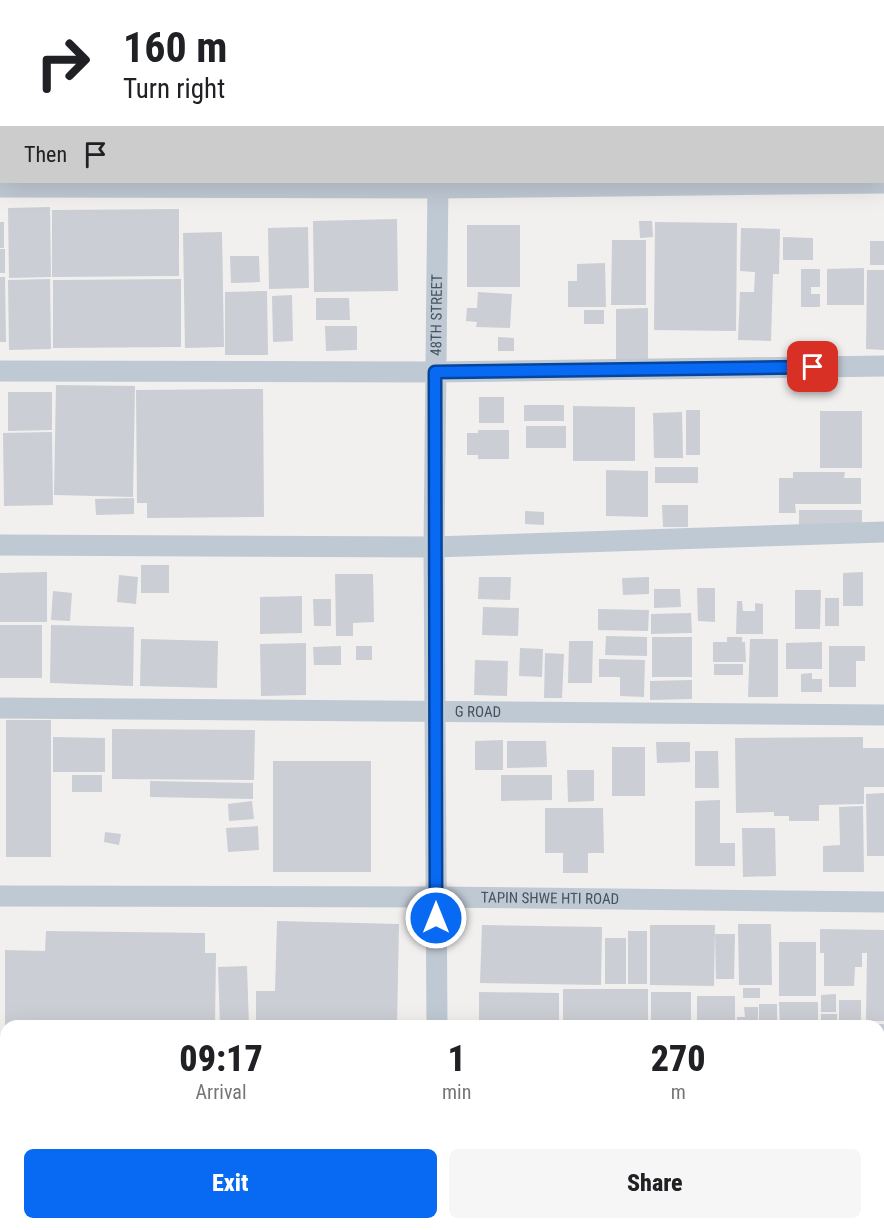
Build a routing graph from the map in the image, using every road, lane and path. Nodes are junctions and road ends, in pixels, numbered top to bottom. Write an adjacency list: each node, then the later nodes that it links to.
1 (884, 183): 2 (street)
2 (438, 184): 3 (street); 6 (street, 48TH STREET)
3 (0, 187)
4 (884, 366): 6 (street)
5 (0, 371): 6 (street)
6 (435, 372): 9 (street, 48TH STREET)
7 (884, 532): 9 (street)
8 (0, 545): 9 (street)
9 (434, 547): 11 (street, 48TH STREET)
10 (0, 708): 11 (street, G ROAD)
11 (436, 711): 12 (street, G ROAD); 14 (street, 48TH STREET)
12 (884, 715)
13 (0, 896): 14 (street, TAPIN SHWE HTI ROAD)
14 (436, 897): 15 (street, TAPIN SHWE HTI ROAD); 16 (street, 48TH STREET)
15 (884, 902)
16 (437, 1020)

